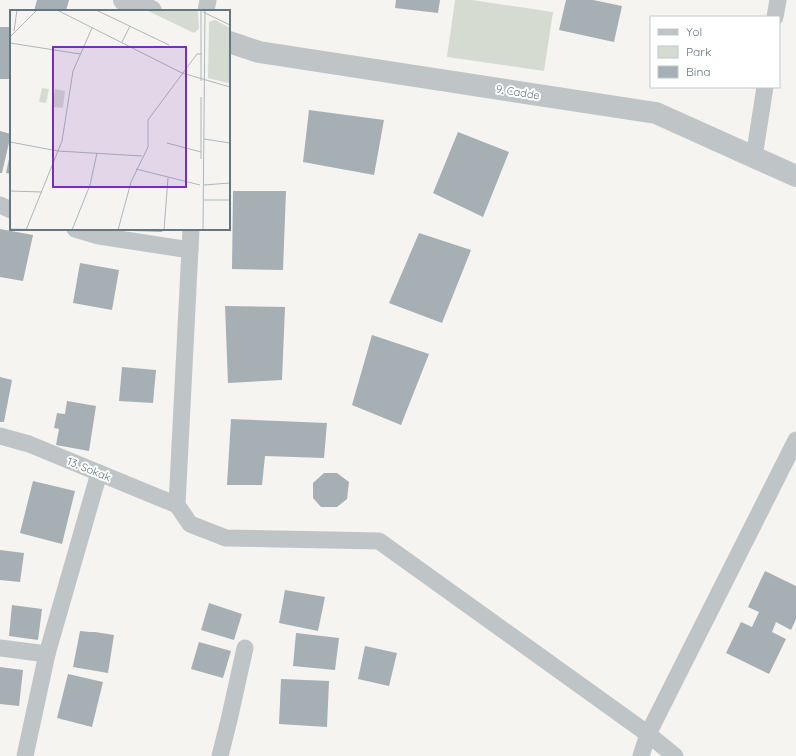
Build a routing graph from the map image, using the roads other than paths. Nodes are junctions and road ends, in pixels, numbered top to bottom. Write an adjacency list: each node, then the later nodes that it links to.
1 (124, 0): 4 (street)
2 (208, 0): 5 (street)
3 (778, 0): 6 (street)
4 (149, 10)
5 (206, 10)
6 (775, 16)
7 (230, 42): 9 (street, 9. Cadde)
8 (765, 88): 9 (street)
9 (754, 157): 10 (street, 9. Cadde)
10 (796, 176)
11 (0, 205): 12 (street)
12 (10, 210)
13 (78, 230): 15 (street)
14 (191, 230): 15 (street)
15 (190, 250): 19 (street)
16 (0, 436): 18 (street, 13. Sokak)
17 (796, 440): 23 (street)
18 (99, 473): 19 (street, 13. Sokak); 22 (street)
19 (177, 505): 23 (street)
20 (0, 648): 22 (street)
21 (246, 648): 25 (street)
22 (47, 654): 24 (street)
23 (648, 734): 26 (street); 27 (street)
24 (25, 756)
25 (220, 756)
26 (641, 756)
27 (675, 756)

